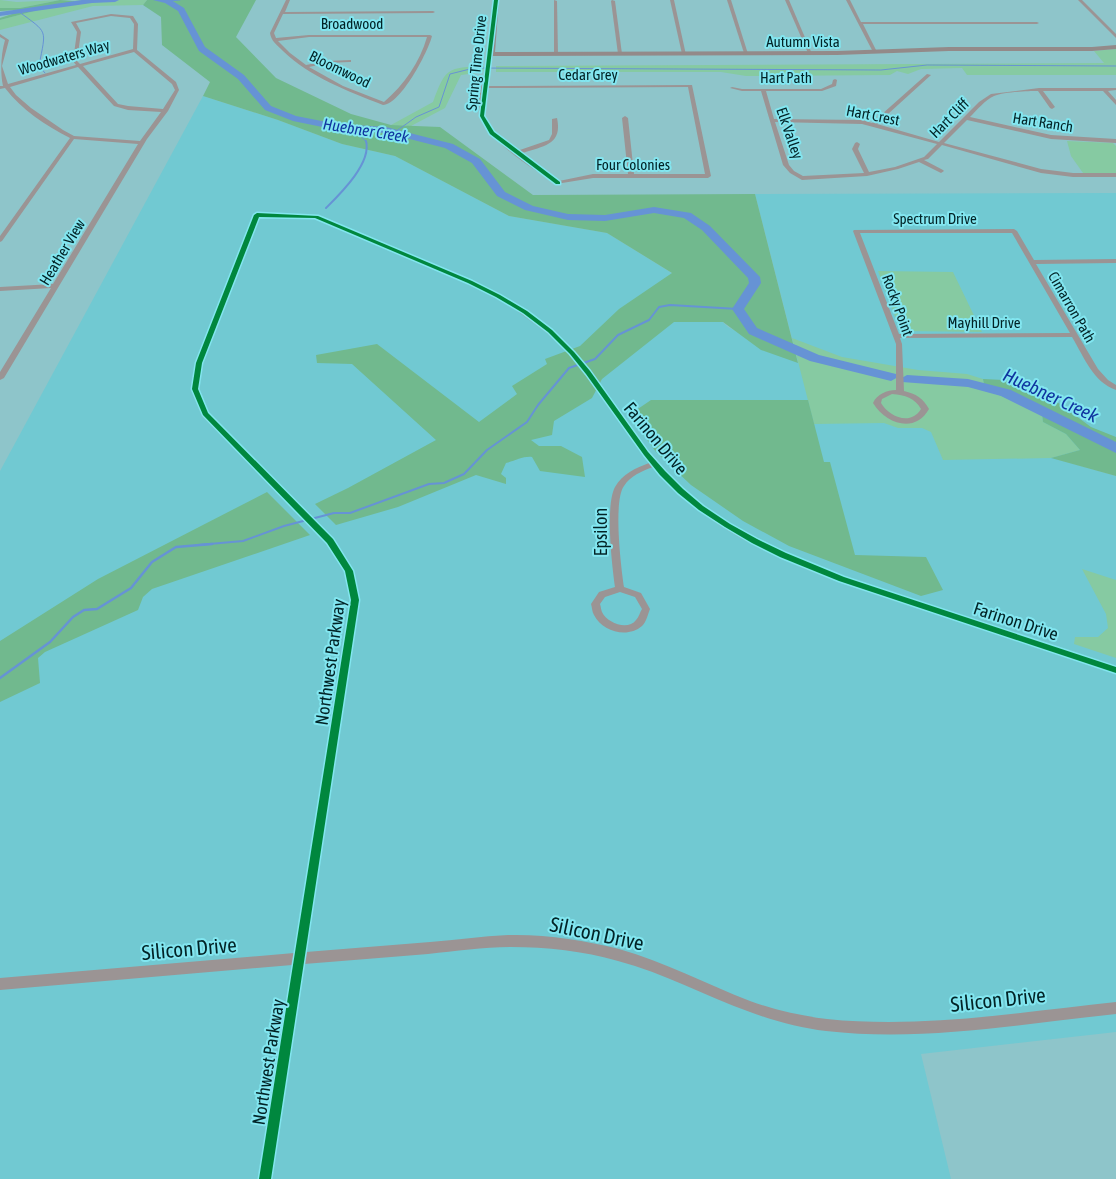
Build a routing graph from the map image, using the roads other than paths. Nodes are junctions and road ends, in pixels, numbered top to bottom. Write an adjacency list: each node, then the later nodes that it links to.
1 (288, 0): 11 (street)
2 (496, 0): 22 (street, Spring Time Drive)
3 (672, 0): 25 (street)
4 (729, 0): 20 (street)
5 (787, 0): 21 (street)
6 (848, 0): 12 (street)
7 (1080, 0): 15 (street)
8 (555, 1): 23 (street)
9 (613, 1): 24 (street)
10 (433, 12): 11 (street)
11 (282, 13): 16 (street)
12 (860, 23): 13 (street); 19 (street)
13 (1037, 23)
14 (0, 35): 31 (street)
15 (1116, 37)
16 (274, 40): 28 (street, Bloomwood); 40 (street, Broadwood)
17 (1116, 47): 19 (street, Autumn Vista)
18 (135, 50): 27 (street, Woodwaters Way); 27 (street); 42 (street, Heather View)
19 (875, 52): 21 (street, Autumn Vista)
20 (746, 53): 21 (street, Autumn Vista); 25 (street, Autumn Vista)
21 (810, 53)
22 (491, 54): 23 (street, Autumn Vista); 32 (street, Spring Time Drive)
23 (556, 54): 24 (street, Autumn Vista)
24 (620, 54): 25 (street, Autumn Vista)
25 (684, 54)
26 (349, 61): 28 (street)
27 (80, 66): 31 (street, Woodwaters Way); 42 (street)
28 (304, 66): 40 (street, Bloomwood)
29 (929, 74): 47 (street)
30 (835, 80): 38 (street, Hart Path)
31 (7, 87): 33 (street, Woodwaters Way); 48 (street)
32 (486, 87): 53 (street, Spring Time Drive); 58 (street, Cedar Grey)
33 (0, 88)
34 (732, 88): 38 (street, Hart Path)
35 (1039, 89): 36 (street, Hart Cliff); 41 (street); 45 (street, Hart Cliff)
36 (1104, 89): 37 (street, Hart Cliff); 39 (street)
37 (1116, 89)
38 (762, 90): 46 (street, Elk Valley)
39 (1116, 103)
40 (386, 104)
41 (1052, 107)
42 (164, 111): 49 (street, Heather View)
43 (555, 118): 53 (street)
44 (625, 118): 57 (street)
45 (966, 118): 50 (street, Hart Ranch); 52 (street, Hart Cliff)
46 (772, 120): 47 (street, Hart Crest); 60 (street, Elk Valley)
47 (874, 124): 52 (street, Hart Crest)
48 (74, 136): 49 (street); 65 (street)
49 (143, 140): 68 (street, Heather View)
50 (1116, 141)
51 (857, 144): 56 (street)
52 (941, 144): 54 (street, Hart Cliff); 59 (street, Hart Crest)
53 (518, 153): 61 (street, Spring Time Drive)
54 (920, 161): 55 (street); 56 (street, Hart Cliff)
55 (942, 170)
56 (867, 174): 60 (street, Hart Cliff)
57 (631, 176): 58 (street, Four Colonies); 61 (street, Four Colonies)
58 (708, 176)
59 (1116, 176)
60 (802, 178)
61 (558, 183)
62 (257, 214): 72 (street, Farinon Drive); 79 (street, Northwest Parkway)
63 (856, 231): 64 (street, Spectrum Drive); 71 (street, Rocky Point)
64 (1014, 231): 67 (street, Cimarron Path)
65 (0, 240)
66 (1116, 261): 67 (street)
67 (1032, 262): 70 (street, Cimarron Path)
68 (56, 286): 69 (street); 73 (street, Heather View)
69 (0, 289)
70 (1073, 335): 71 (street, Mayhill Drive); 74 (street, Cimarron Path)
71 (896, 336): 75 (street, Rocky Point)
72 (585, 371): 76 (street, Farinon Drive)
73 (0, 378)
74 (1116, 388)
75 (900, 392): 75 (street)
76 (653, 464): 77 (street, Epsilon); 78 (street, Farinon Drive)
77 (620, 589): 77 (street)
78 (1116, 670)
79 (299, 959): 80 (street, Silicon Drive); 81 (street, Silicon Drive); 82 (street, Northwest Parkway)
80 (0, 984)
81 (1116, 1008)
82 (265, 1179)

